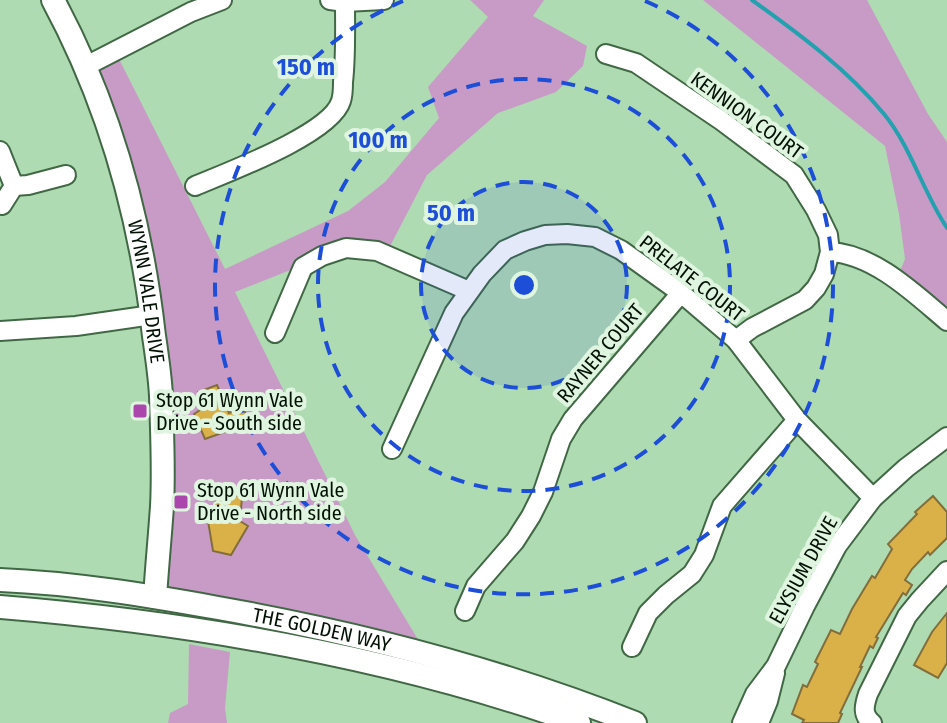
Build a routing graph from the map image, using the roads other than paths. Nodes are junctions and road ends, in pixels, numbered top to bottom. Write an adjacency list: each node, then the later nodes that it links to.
1 (53, 0): 6 (main road, WYNN VALE DRIVE)
2 (222, 0): 6 (street)
3 (384, 0): 4 (street)
4 (338, 1): 10 (street)
5 (606, 54): 12 (street, KENNION COURT)
6 (86, 66): 15 (main road, WYNN VALE DRIVE)
7 (0, 151): 9 (street)
8 (66, 175): 9 (street)
9 (14, 186): 11 (street)
10 (195, 186)
11 (2, 205)
12 (830, 252): 16 (street); 19 (street)
13 (469, 291): 14 (street, PRELATE COURT); 18 (street); 22 (street, PRELATE COURT)
14 (681, 293): 19 (street, PRELATE COURT); 28 (street, RAYNER COURT)
15 (152, 315): 17 (street); 26 (main road, WYNN VALE DRIVE)
16 (947, 321)
17 (0, 331)
18 (275, 333)
19 (736, 340): 20 (street, PRELATE COURT)
20 (797, 420): 23 (street, PRELATE COURT); 31 (street)
21 (947, 437): 23 (street, ELYSIUM DRIVE)
22 (392, 449)
23 (873, 498): 32 (street, ELYSIUM DRIVE)
24 (947, 571): 33 (street)
25 (0, 580): 26 (main road, THE GOLDEN WAY)
26 (155, 597): 29 (main road); 30 (main road); 35 (main road, THE GOLDEN WAY)
27 (0, 607): 29 (main road, THE GOLDEN WAY)
28 (465, 611)
29 (129, 619): 30 (main road, THE GOLDEN WAY)
30 (180, 626): 34 (main road, THE GOLDEN WAY)
31 (632, 647)
32 (776, 666): 36 (street, ELYSIUM DRIVE); 37 (street, ELYSIUM DRIVE)
33 (868, 719)
34 (579, 723)
35 (635, 723)
36 (742, 723)
37 (759, 723)

